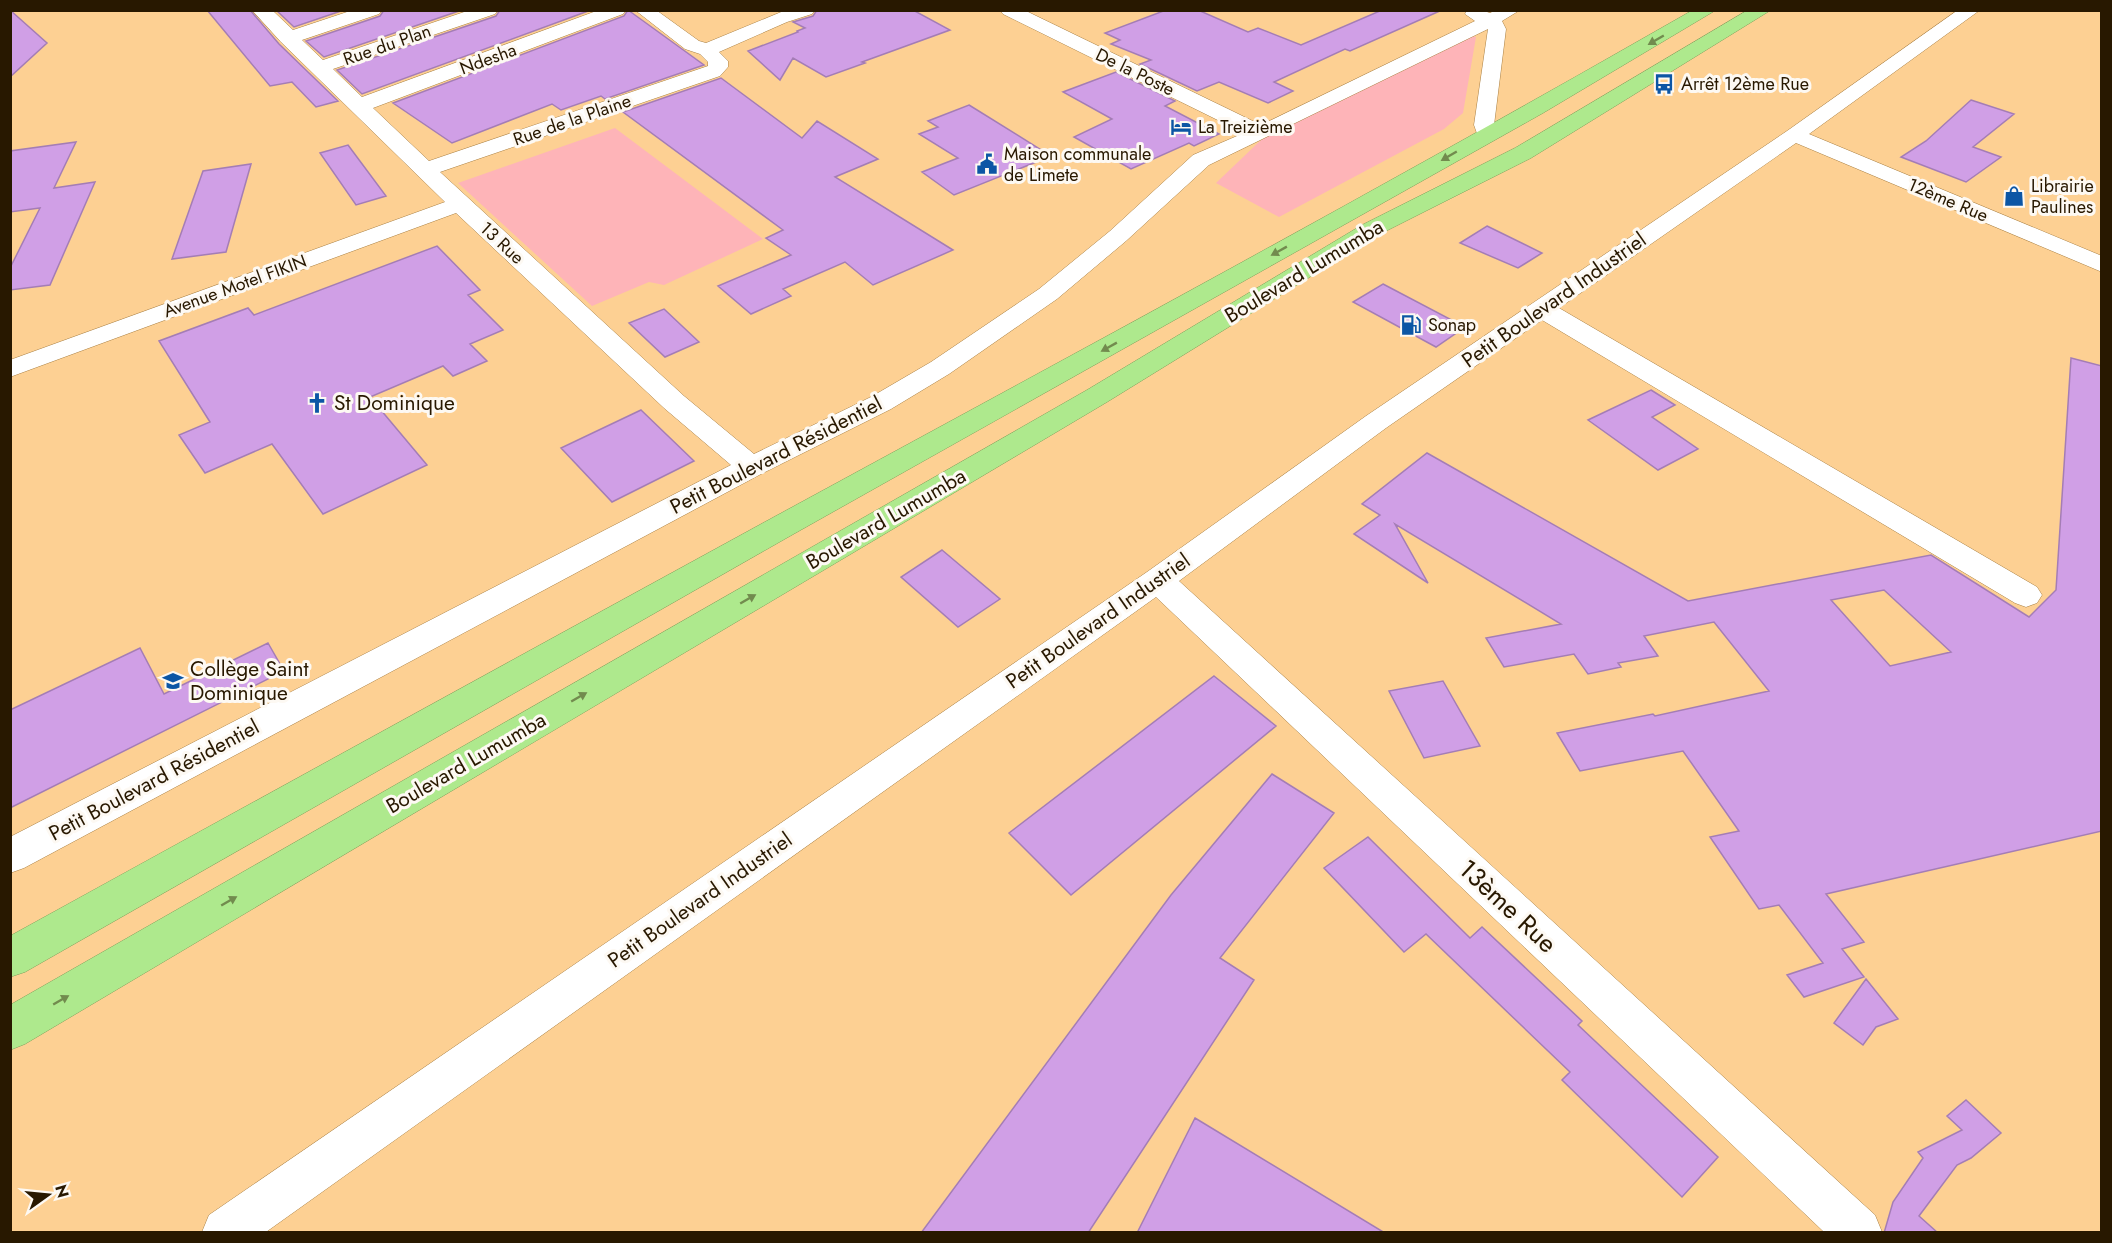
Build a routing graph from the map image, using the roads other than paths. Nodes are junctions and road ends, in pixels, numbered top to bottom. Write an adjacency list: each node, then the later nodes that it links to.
1 (261, 10): 12 (street, 13 Rue)
2 (373, 10): 12 (street)
3 (489, 10): 14 (street, Rue du Plan)
4 (617, 10): 15 (street, Ndesha)
5 (644, 10): 13 (street)
6 (806, 10): 13 (street, Rue de la Plaine)
7 (1009, 10): 16 (street, De la Poste)
8 (1707, 10): 17 (highway, Boulevard Lumumba, one-way to 17)
9 (1762, 10): 29 (highway, Boulevard Lumumba, one-way to 9)
10 (1971, 10): 18 (street, Petit Boulevard Industriel)
11 (1489, 14): 16 (street, Petit Boulevard Résidentiel); 17 (street)
12 (288, 38): 14 (street, 13 Rue)
13 (713, 59): 19 (street, Rue de la Plaine)
14 (320, 68): 15 (street, 13 Rue)
15 (358, 106): 19 (street, 13 Rue)
16 (1261, 133): 24 (street, Petit Boulevard Résidentiel)
17 (1486, 135): 28 (highway, Boulevard Lumumba, one-way to 28)
18 (1794, 135): 21 (street, 12ème Rue); 22 (street, Petit Boulevard Industriel)
19 (424, 170): 20 (street, 13 Rue)
20 (460, 204): 23 (street, Avenue Motel FIKIN); 24 (street, 13 Rue)
21 (2102, 265)
22 (1542, 309): 25 (street, Petit Boulevard Industriel); 26 (street)
23 (10, 369)
24 (751, 466): 27 (street, Petit Boulevard Résidentiel)
25 (1158, 580): 30 (street, Petit Boulevard Industriel); 31 (street, 13ème Rue)
26 (2026, 595)
27 (10, 856)
28 (10, 958)
29 (10, 1029)
30 (226, 1233)
31 (1858, 1233)

